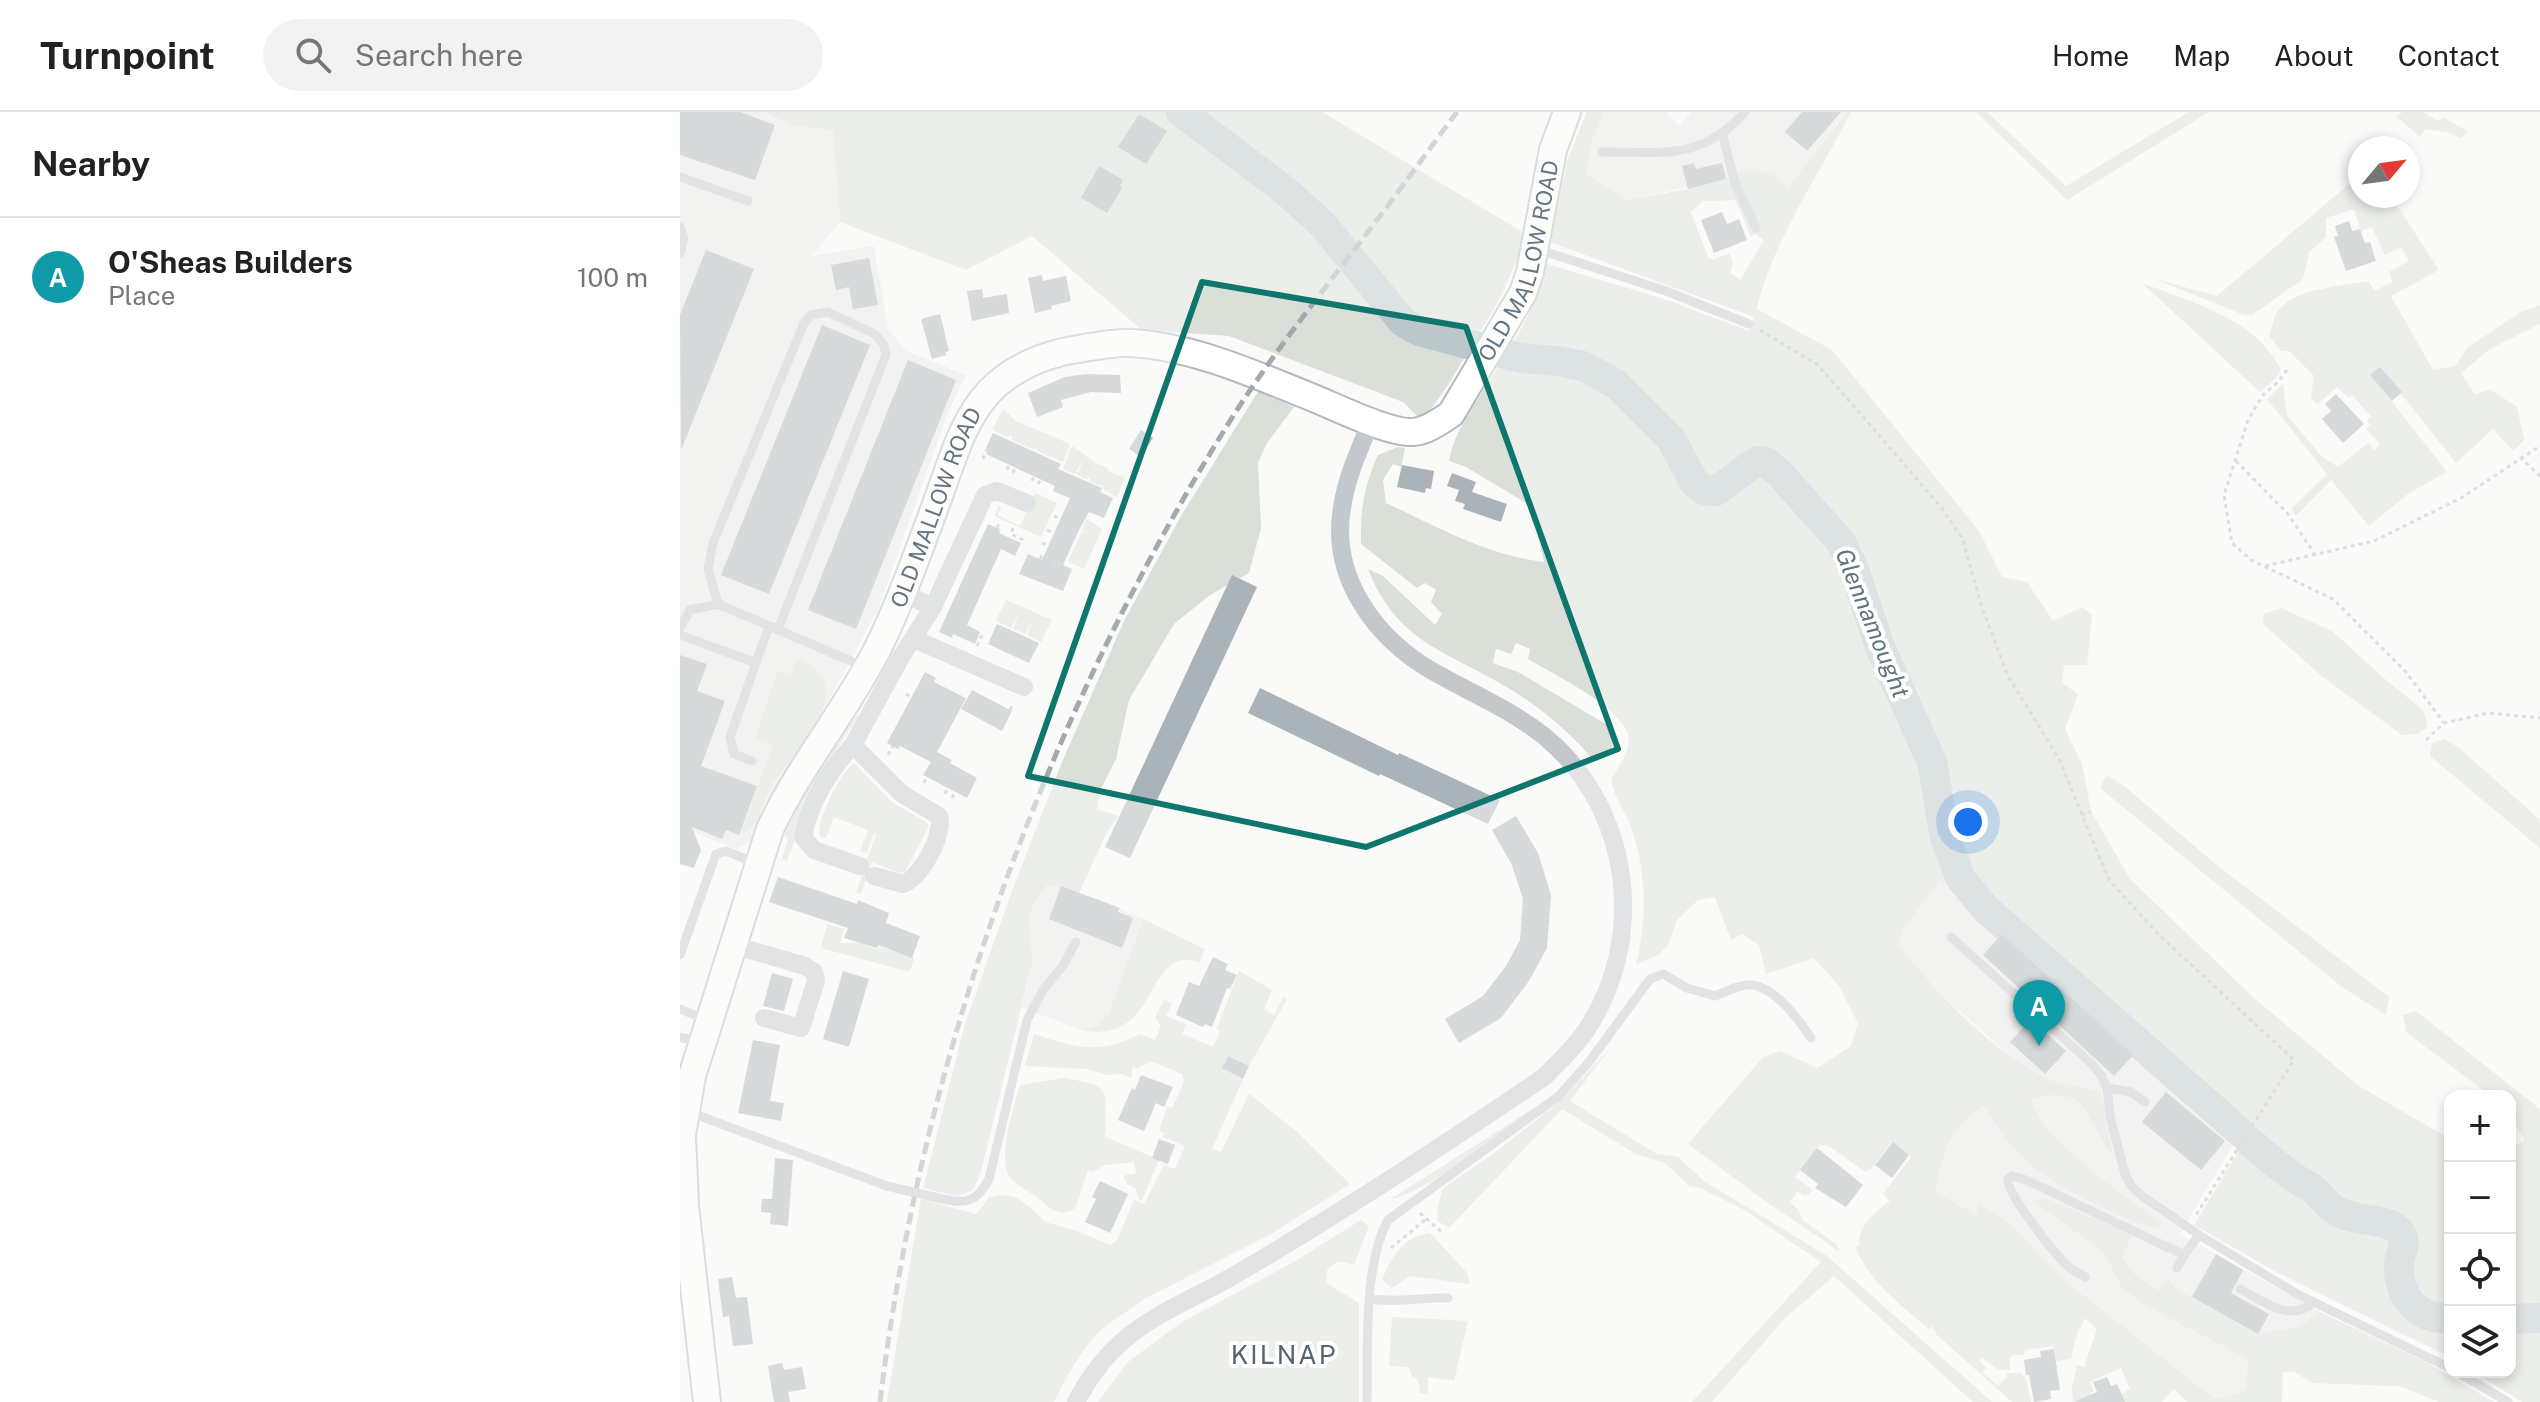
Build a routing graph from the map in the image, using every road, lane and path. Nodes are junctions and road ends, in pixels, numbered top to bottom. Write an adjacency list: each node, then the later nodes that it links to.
1 (1567, 112): 9 (street, OLD MALLOW ROAD)
2 (1745, 112): 3 (lane)
3 (1722, 133): 4 (lane); 8 (lane)
4 (1602, 152)
5 (680, 177): 6 (lane)
6 (748, 201)
7 (680, 227): 10 (lane)
8 (1756, 228)
9 (1534, 248): 11 (lane); 13 (street, OLD MALLOW ROAD)
10 (680, 253)
11 (1749, 324): 67 (path)
12 (2287, 370): 18 (path)
13 (1371, 422): 37 (street, OLD MALLOW ROAD); 96 (street)
14 (2540, 446): 16 (path)
15 (987, 449): 17 (path)
16 (2520, 457): 19 (path); 32 (path)
17 (983, 459)
18 (2235, 460): 32 (path); 36 (path)
19 (2540, 476)
20 (1027, 503): 39 (street)
21 (1054, 516): 22 (path)
22 (1061, 519)
23 (1000, 522): 24 (path)
24 (997, 528)
25 (1013, 528): 29 (path)
26 (1047, 530): 27 (path)
27 (1054, 533)
28 (1042, 543): 30 (path)
29 (1025, 544)
30 (1049, 546)
31 (1043, 553): 33 (path)
32 (2316, 556): 36 (path)
33 (1040, 559)
34 (1058, 560): 35 (path)
35 (1056, 566)
36 (2264, 566): 54 (path)
37 (903, 593): 39 (street); 47 (street, OLD MALLOW ROAD)
38 (718, 604): 40 (lane); 41 (lane); 41 (lane)
39 (933, 607): 44 (street)
40 (680, 628)
41 (774, 628): 46 (lane); 47 (lane)
42 (680, 635): 46 (lane)
43 (982, 635): 45 (path)
44 (914, 639): 48 (street); 56 (street)
45 (967, 643)
46 (756, 663): 59 (lane)
47 (867, 668): 68 (street, OLD MALLOW ROAD)
48 (1024, 687)
49 (906, 694): 50 (path)
50 (913, 698)
51 (1013, 704): 52 (path)
52 (1010, 710)
53 (2540, 718): 54 (path)
54 (2444, 723): 55 (path)
55 (2426, 740)
56 (853, 745): 56 (street)
57 (893, 746): 58 (path)
58 (888, 755)
59 (752, 761)
60 (927, 777): 61 (path)
61 (924, 783)
62 (948, 788): 64 (path)
63 (955, 792): 65 (path)
64 (945, 794)
65 (952, 798)
66 (2091, 811): 67 (path)
67 (2081, 815): 82 (path)
68 (758, 864): 71 (street, OLD MALLOW ROAD); 72 (lane)
69 (1951, 937): 77 (lane)
70 (1076, 942): 79 (lane, bridge)
71 (733, 945): 74 (street); 75 (street, OLD MALLOW ROAD)
72 (680, 955)
73 (680, 1009): 75 (lane)
74 (764, 1018)
75 (697, 1034): 79 (street, OLD MALLOW ROAD)
76 (1811, 1038): 80 (lane)
77 (2107, 1088): 78 (lane); 82 (lane)
78 (2145, 1102)
79 (686, 1111): 95 (street, OLD MALLOW ROAD)
80 (1412, 1201): 81 (path); 85 (lane)
81 (1425, 1220): 83 (path); 85 (path)
82 (2188, 1228): 84 (lane)
83 (1444, 1234)
84 (2199, 1235): 86 (lane); 92 (lane)
85 (1375, 1255): 91 (lane)
86 (2184, 1255): 87 (lane); 88 (lane)
87 (2177, 1268)
88 (2085, 1277)
89 (2240, 1289): 92 (lane)
90 (1448, 1298): 91 (lane)
91 (1371, 1299): 97 (lane)
92 (2311, 1301): 93 (lane)
93 (2444, 1365)
94 (2467, 1378): 98 (lane)
95 (707, 1402)
96 (1076, 1402)
97 (1367, 1402)
98 (2508, 1402)

